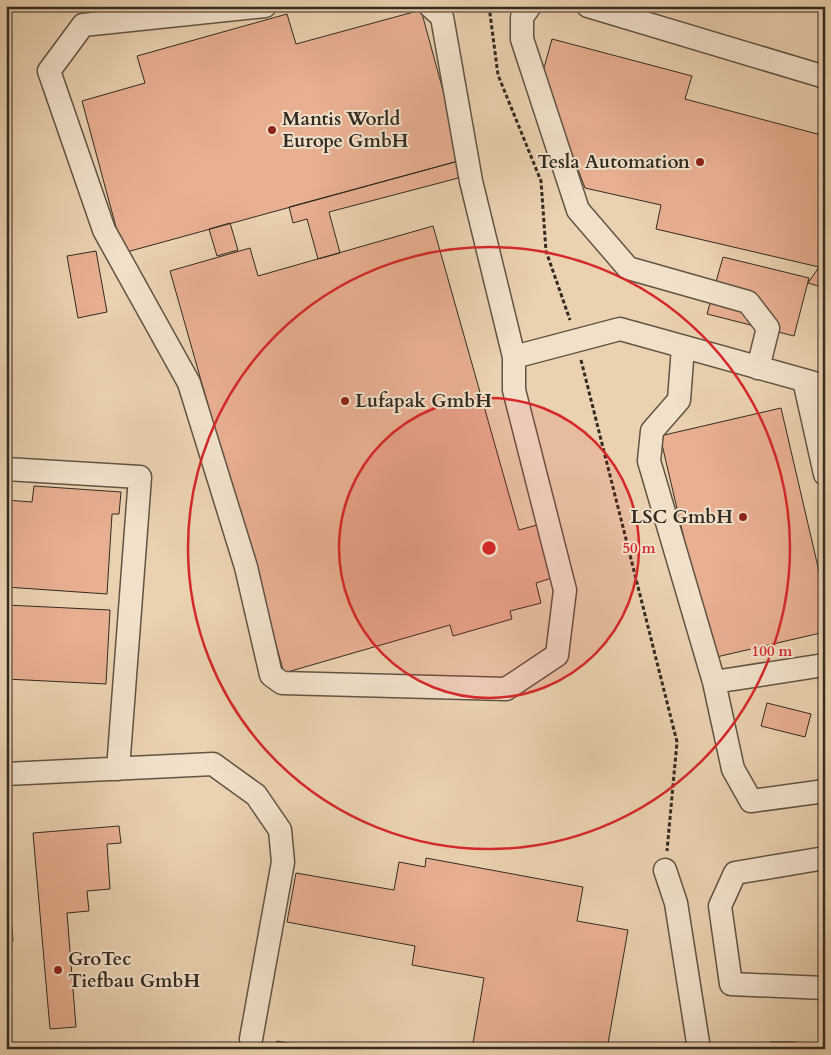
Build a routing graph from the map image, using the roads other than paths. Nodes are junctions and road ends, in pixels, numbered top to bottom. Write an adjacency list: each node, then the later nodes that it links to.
1 (265, 6): 7 (street)
2 (430, 6): 7 (street)
3 (530, 6): 8 (street)
4 (588, 6): 5 (street)
5 (825, 77)
6 (683, 347): 7 (street); 8 (street); 13 (street)
7 (514, 357)
8 (758, 368): 9 (street)
9 (814, 383): 11 (street)
10 (6, 469): 14 (street)
11 (825, 474)
12 (825, 667): 13 (street)
13 (714, 682): 16 (street)
14 (118, 769): 15 (street); 20 (street)
15 (6, 774)
16 (825, 791)
17 (825, 858): 19 (street)
18 (665, 870): 21 (street)
19 (825, 988)
20 (251, 1039)
21 (699, 1049)

